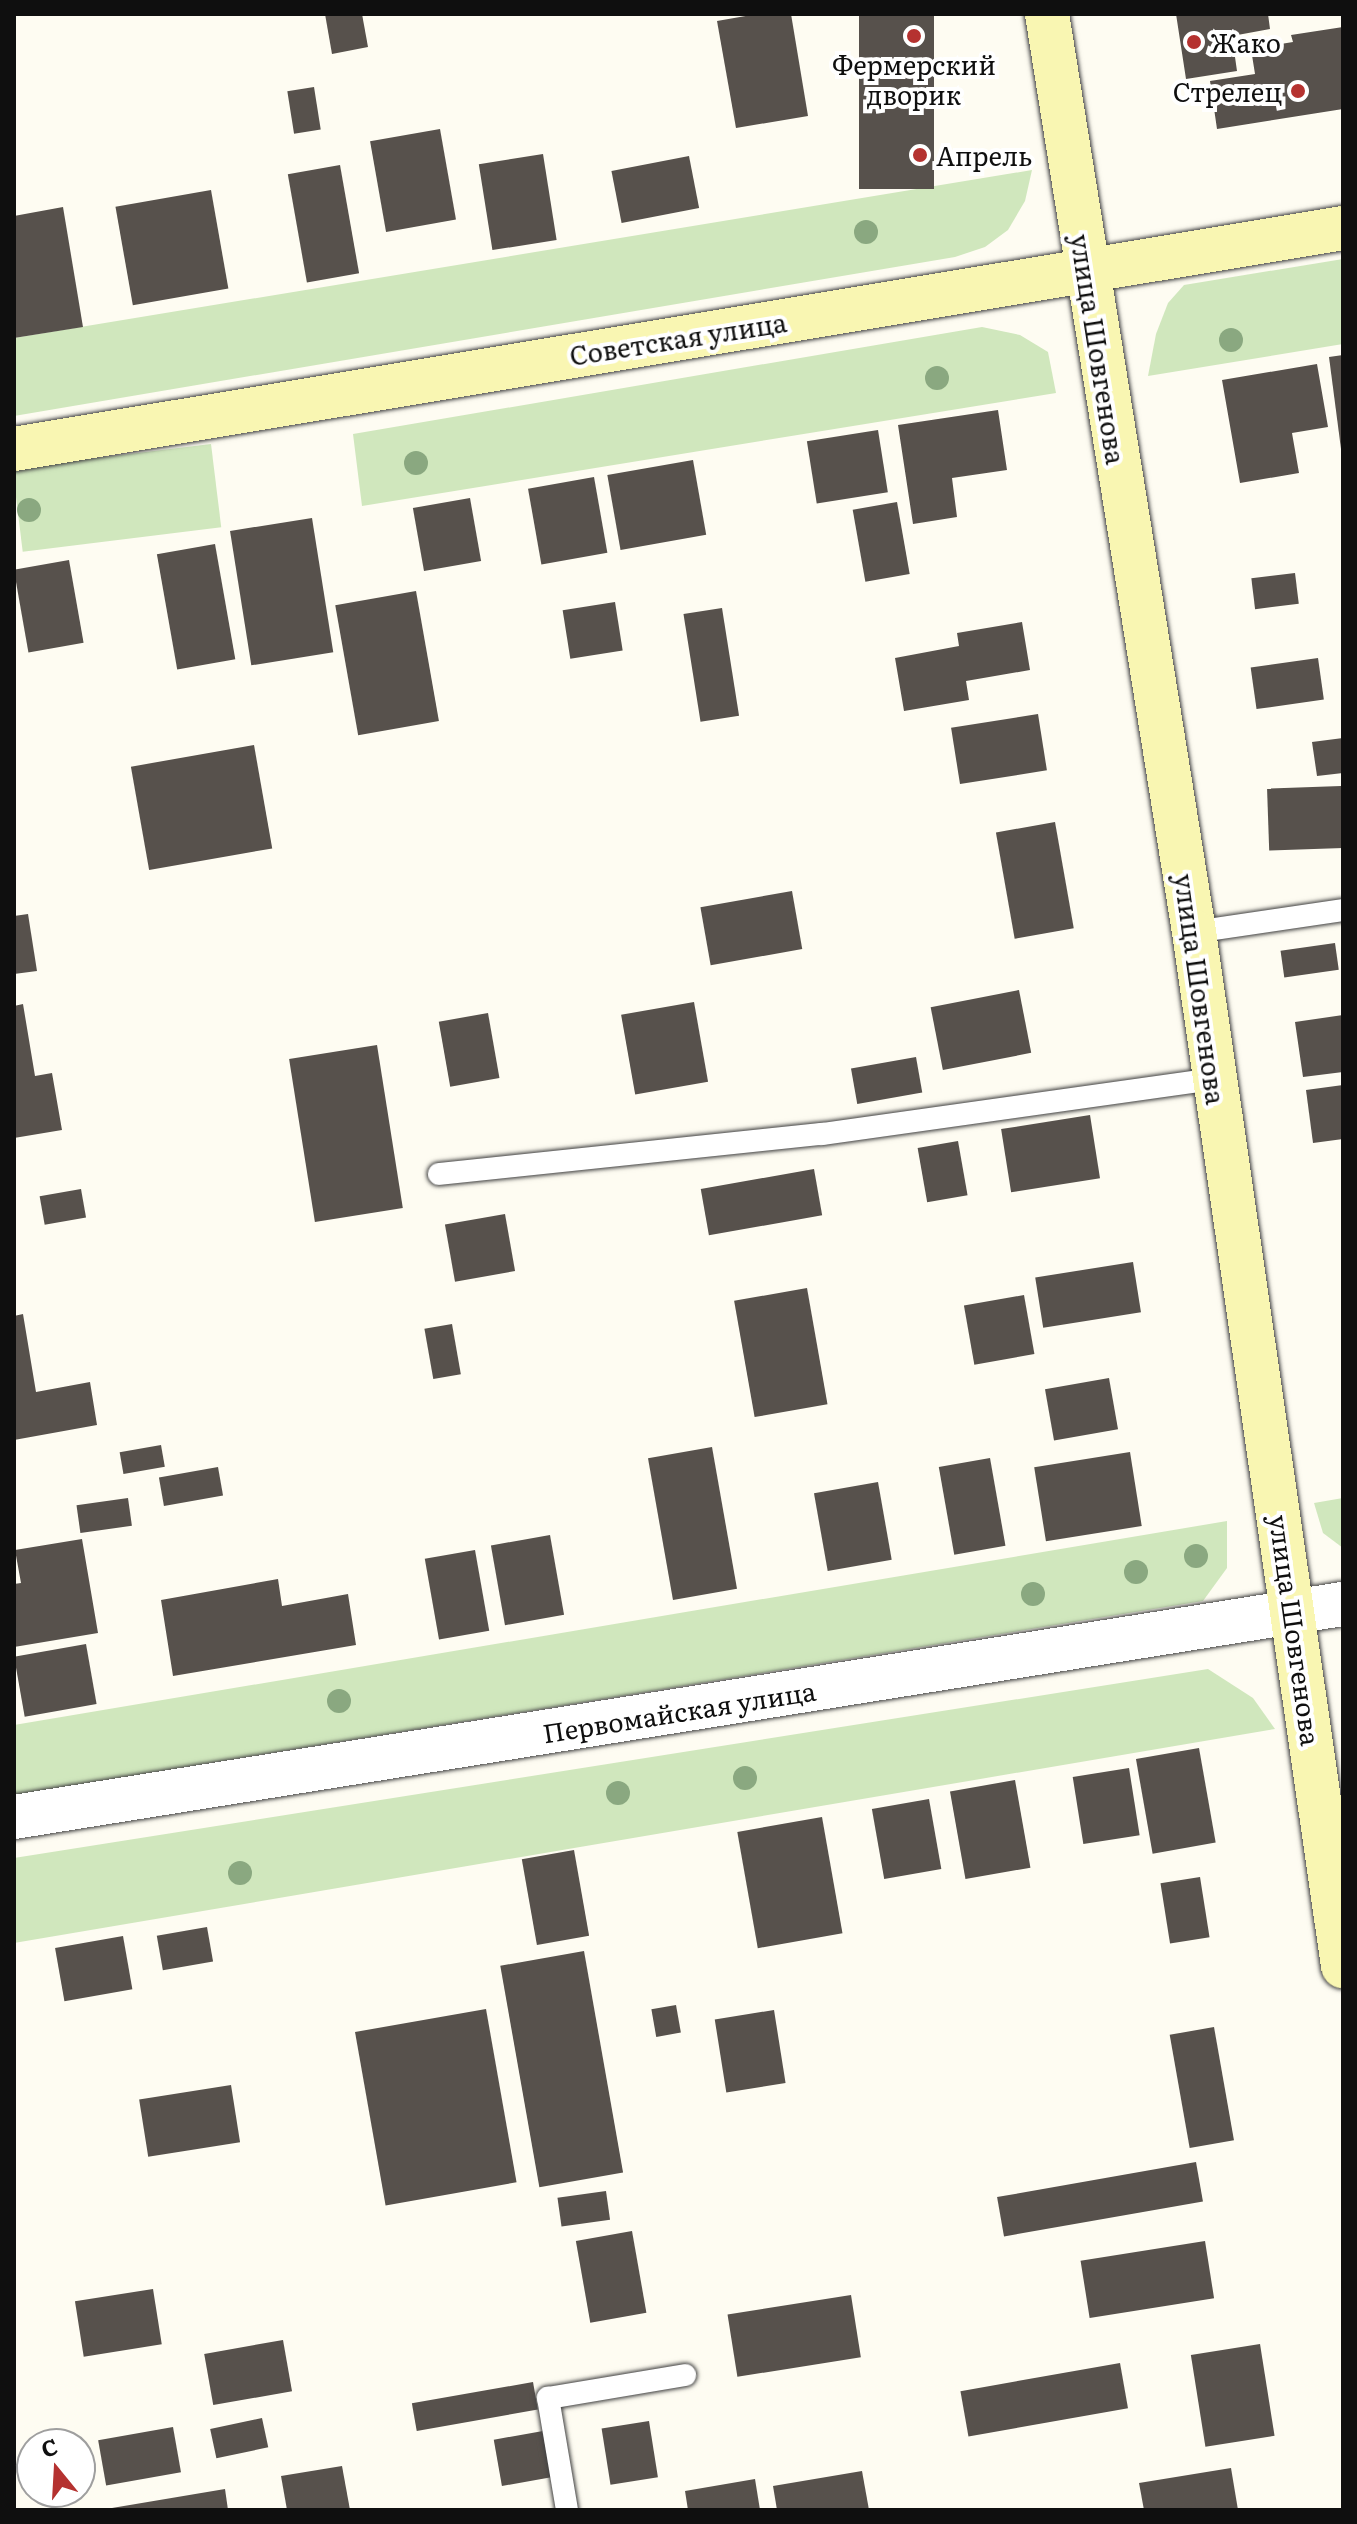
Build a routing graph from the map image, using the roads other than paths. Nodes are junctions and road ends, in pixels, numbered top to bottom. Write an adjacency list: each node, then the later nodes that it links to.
1 (1047, 14): 3 (main road, улица Шовгенова)
2 (1343, 228): 3 (main road, Советская улица)
3 (1087, 268): 4 (main road, Советская улица); 6 (main road, улица Шовгенова)
4 (14, 449)
5 (1343, 910): 6 (lane)
6 (1194, 932): 7 (main road, улица Шовгенова)
7 (1214, 1079): 8 (lane); 10 (main road, улица Шовгенова)
8 (439, 1174)
9 (1343, 1604): 10 (street, Первомайская улица)
10 (1294, 1612): 11 (street, Первомайская улица); 12 (main road, улица Шовгенова)
11 (14, 1817)
12 (1343, 1966)
13 (685, 2375): 14 (lane)
14 (567, 2510)

